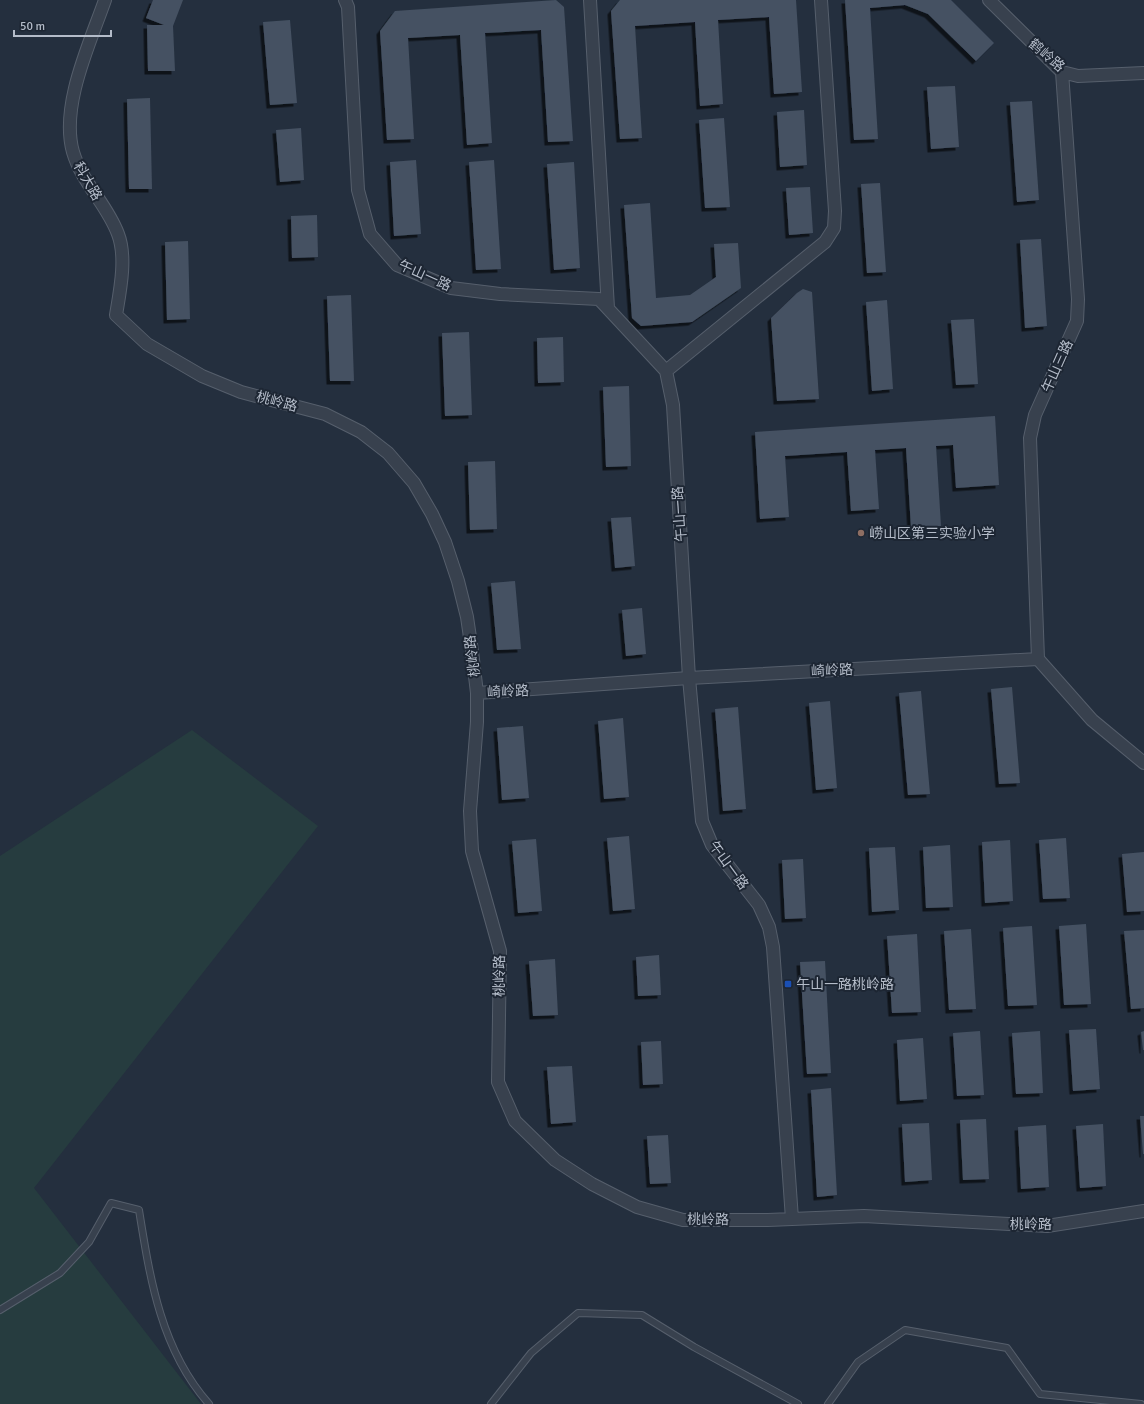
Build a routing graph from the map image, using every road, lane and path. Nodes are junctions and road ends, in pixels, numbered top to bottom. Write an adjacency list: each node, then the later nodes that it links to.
1 (106, 0): 9 (street, 科大路)
2 (345, 0): 8 (street, 午山一路)
3 (590, 0): 8 (street)
4 (821, 0): 10 (street)
5 (989, 0): 6 (street, 鹤岭路)
6 (1062, 72): 7 (street, 鹤岭路); 11 (street, 午山三路)
7 (1144, 73)
8 (608, 308): 10 (street, 午山一路)
9 (116, 315): 13 (street, 桃岭路)
10 (666, 371): 12 (street, 午山一路)
11 (1038, 659): 12 (street, 崎岭路); 14 (street)
12 (689, 678): 13 (street, 崎岭路); 16 (street, 午山一路)
13 (477, 693): 16 (street, 桃岭路)
14 (1144, 763)
15 (1144, 1211): 16 (street, 桃岭路)
16 (792, 1219)
17 (0, 1310): 18 (lane)
18 (209, 1404)
19 (491, 1404): 20 (lane)
20 (798, 1404)
21 (828, 1404): 22 (lane)
22 (1141, 1404)

